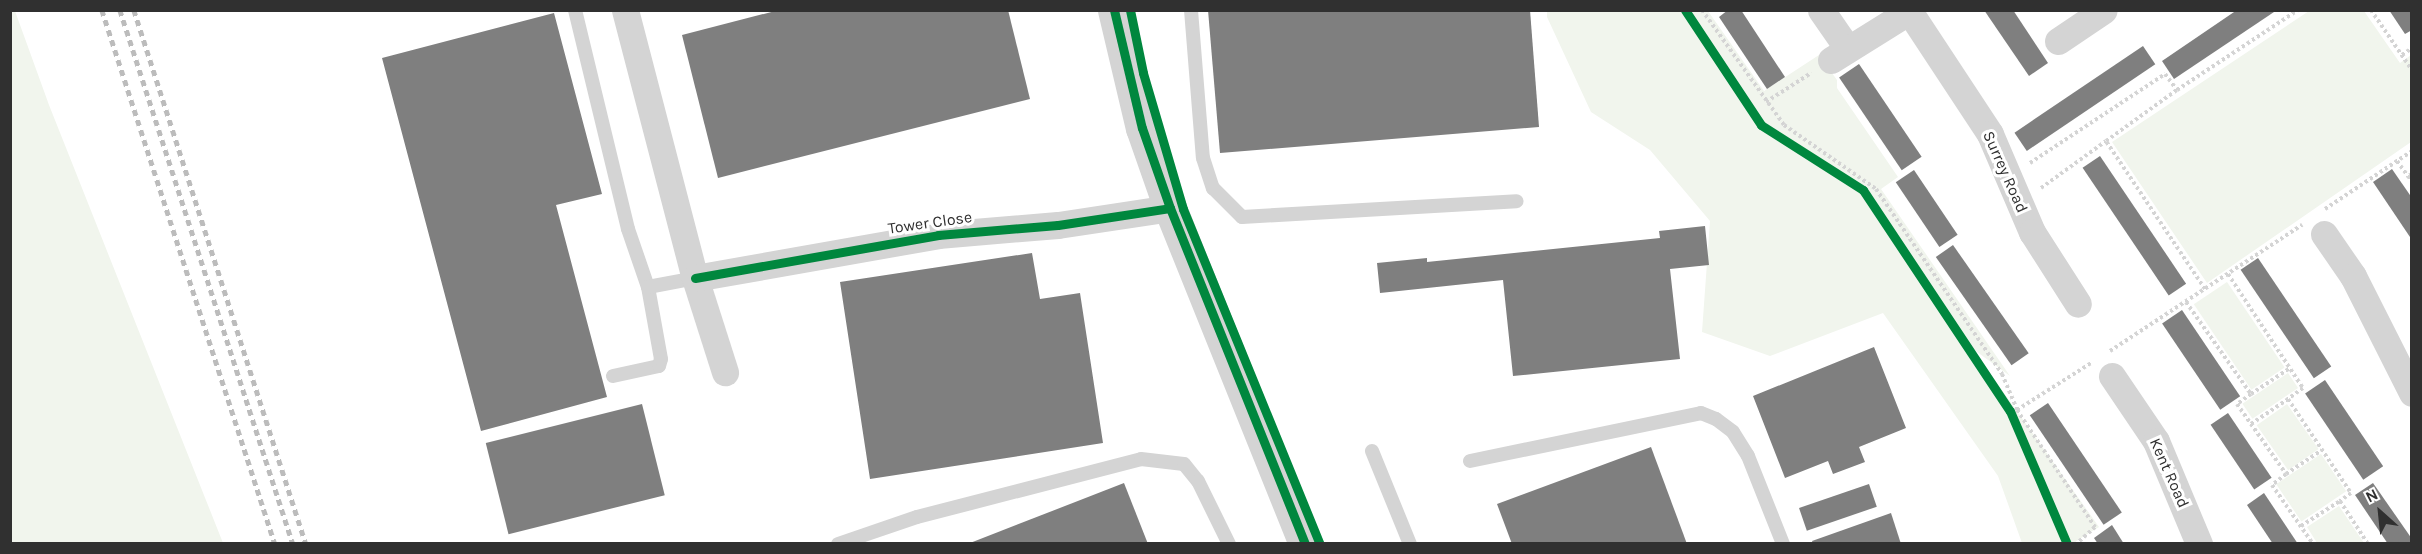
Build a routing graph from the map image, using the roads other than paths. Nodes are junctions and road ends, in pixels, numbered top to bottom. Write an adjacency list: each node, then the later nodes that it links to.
1 (575, 10): 13 (lane)
2 (625, 10): 12 (street)
3 (1114, 10): 10 (street)
4 (1191, 10): 9 (lane)
5 (1821, 10): 7 (street, Surrey Road)
6 (2104, 10): 8 (street)
7 (1910, 11): 14 (street, Surrey Road)
8 (2058, 41)
9 (1518, 201)
10 (1170, 208): 12 (street, Tower Close); 23 (street)
11 (2319, 222): 18 (street)
12 (695, 278): 13 (lane); 16 (street)
13 (648, 287): 17 (lane)
14 (2078, 304)
15 (2105, 363): 26 (street, Kent Road)
16 (724, 372)
17 (613, 376)
18 (2412, 393)
19 (1372, 451): 24 (lane)
20 (1470, 461): 25 (lane)
21 (838, 543): 22 (lane)
22 (1230, 543)
23 (1305, 543)
24 (1410, 543)
25 (1783, 543)
26 (2199, 543)

